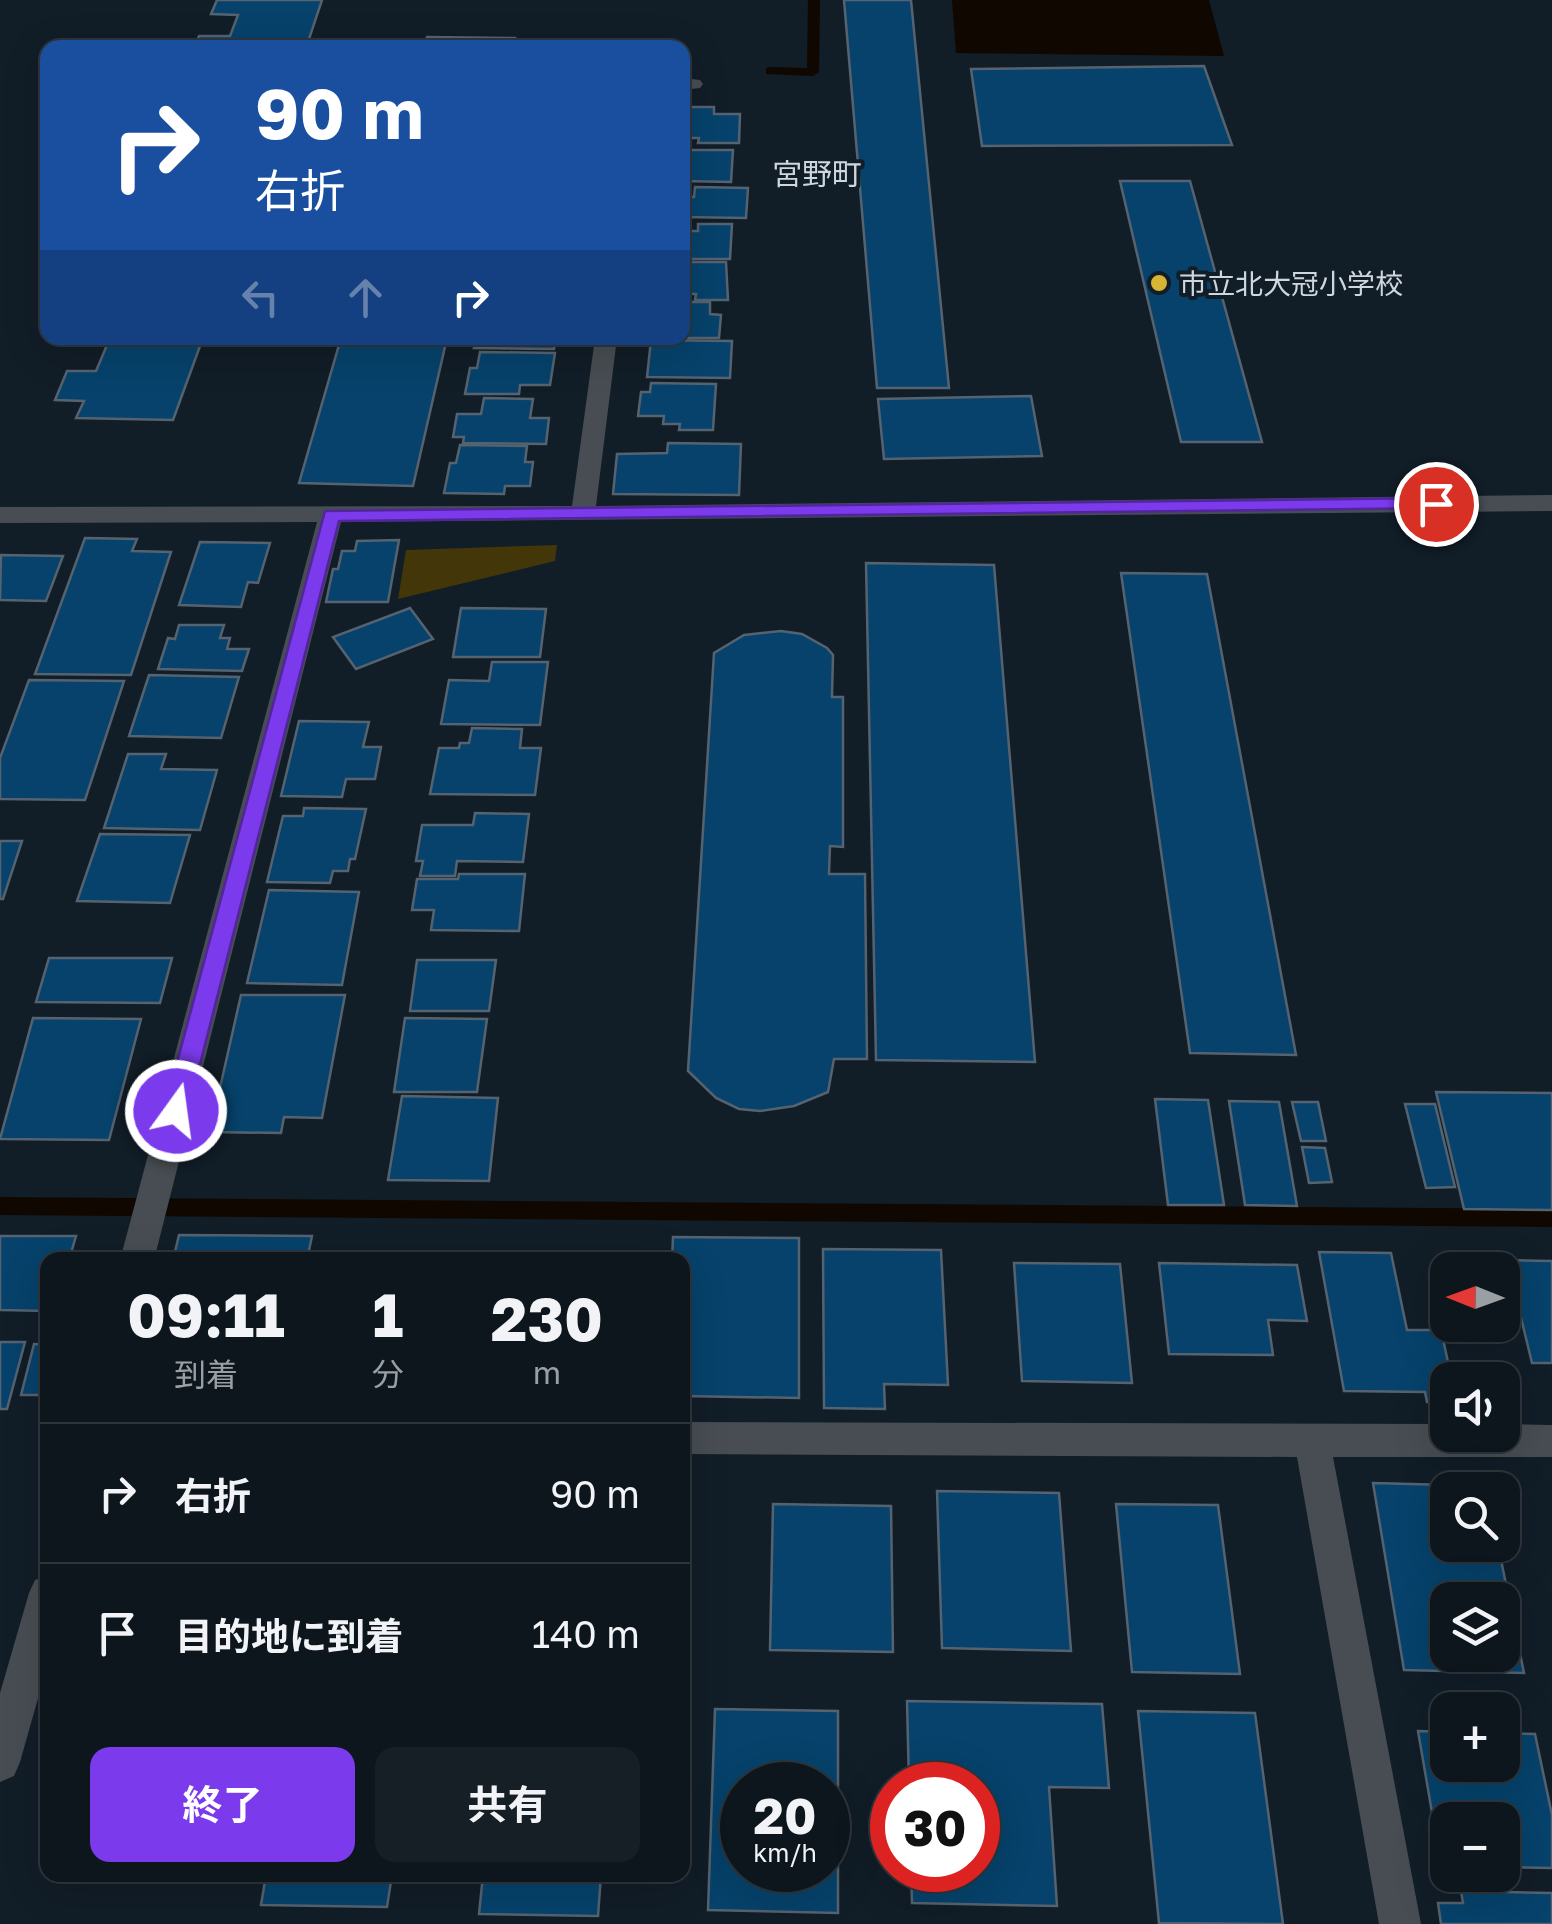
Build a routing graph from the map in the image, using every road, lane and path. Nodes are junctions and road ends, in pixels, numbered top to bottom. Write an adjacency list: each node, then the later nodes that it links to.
1 (605, 345): 3 (street)
2 (1552, 503): 3 (street)
3 (583, 514): 5 (street)
4 (0, 515): 5 (street)
5 (331, 516): 6 (street)
6 (139, 1252)
7 (690, 1438): 8 (street)
8 (1312, 1441): 9 (street); 12 (street)
9 (1552, 1441)
10 (40, 1621): 11 (street)
11 (0, 1762)
12 (1400, 1924)

